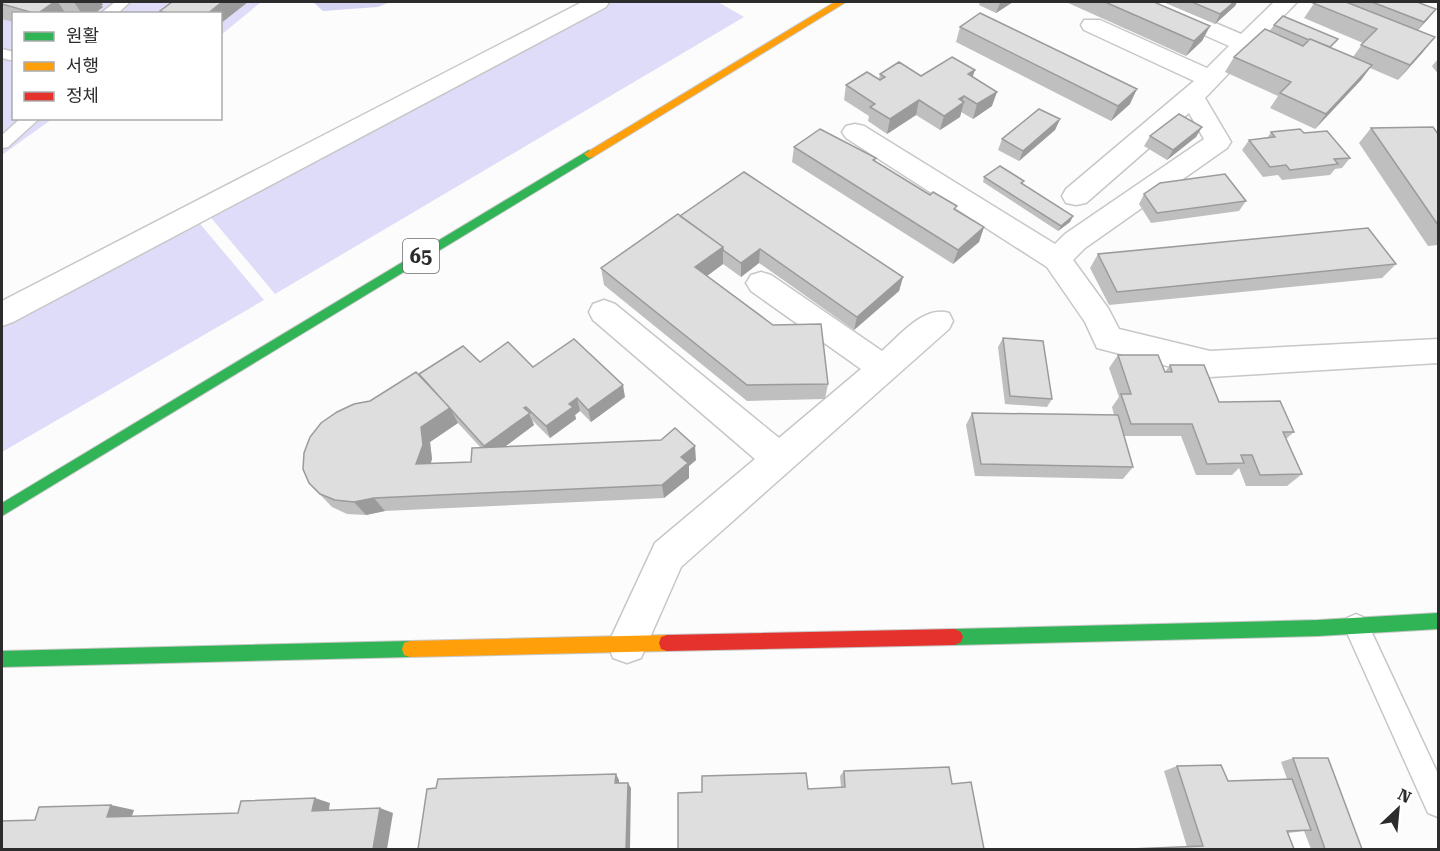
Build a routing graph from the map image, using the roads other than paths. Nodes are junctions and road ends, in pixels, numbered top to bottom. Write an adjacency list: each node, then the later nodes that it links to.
1 (123, 2): 6 (lane)
2 (598, 2): 18 (street)
3 (841, 2): 23 (street, 65)
4 (1149, 2): 8 (street)
5 (1286, 2): 8 (street)
6 (110, 12)
7 (1092, 25): 9 (street)
8 (1244, 44): 9 (street)
9 (1210, 79): 10 (street)
10 (1192, 98): 14 (street); 15 (street)
11 (30, 120): 13 (lane)
12 (855, 132): 15 (street)
13 (2, 143)
14 (1076, 196)
15 (1057, 259): 20 (street)
16 (761, 283): 21 (street)
17 (604, 312): 22 (street)
18 (2, 314)
19 (938, 321): 21 (street)
20 (1438, 351)
21 (883, 368): 22 (street)
22 (779, 459): 26 (street)
23 (2, 510)
24 (1438, 621): 25 (street)
25 (1356, 626): 26 (street); 28 (lane)
26 (627, 644): 27 (street)
27 (2, 659)
28 (1438, 803)

